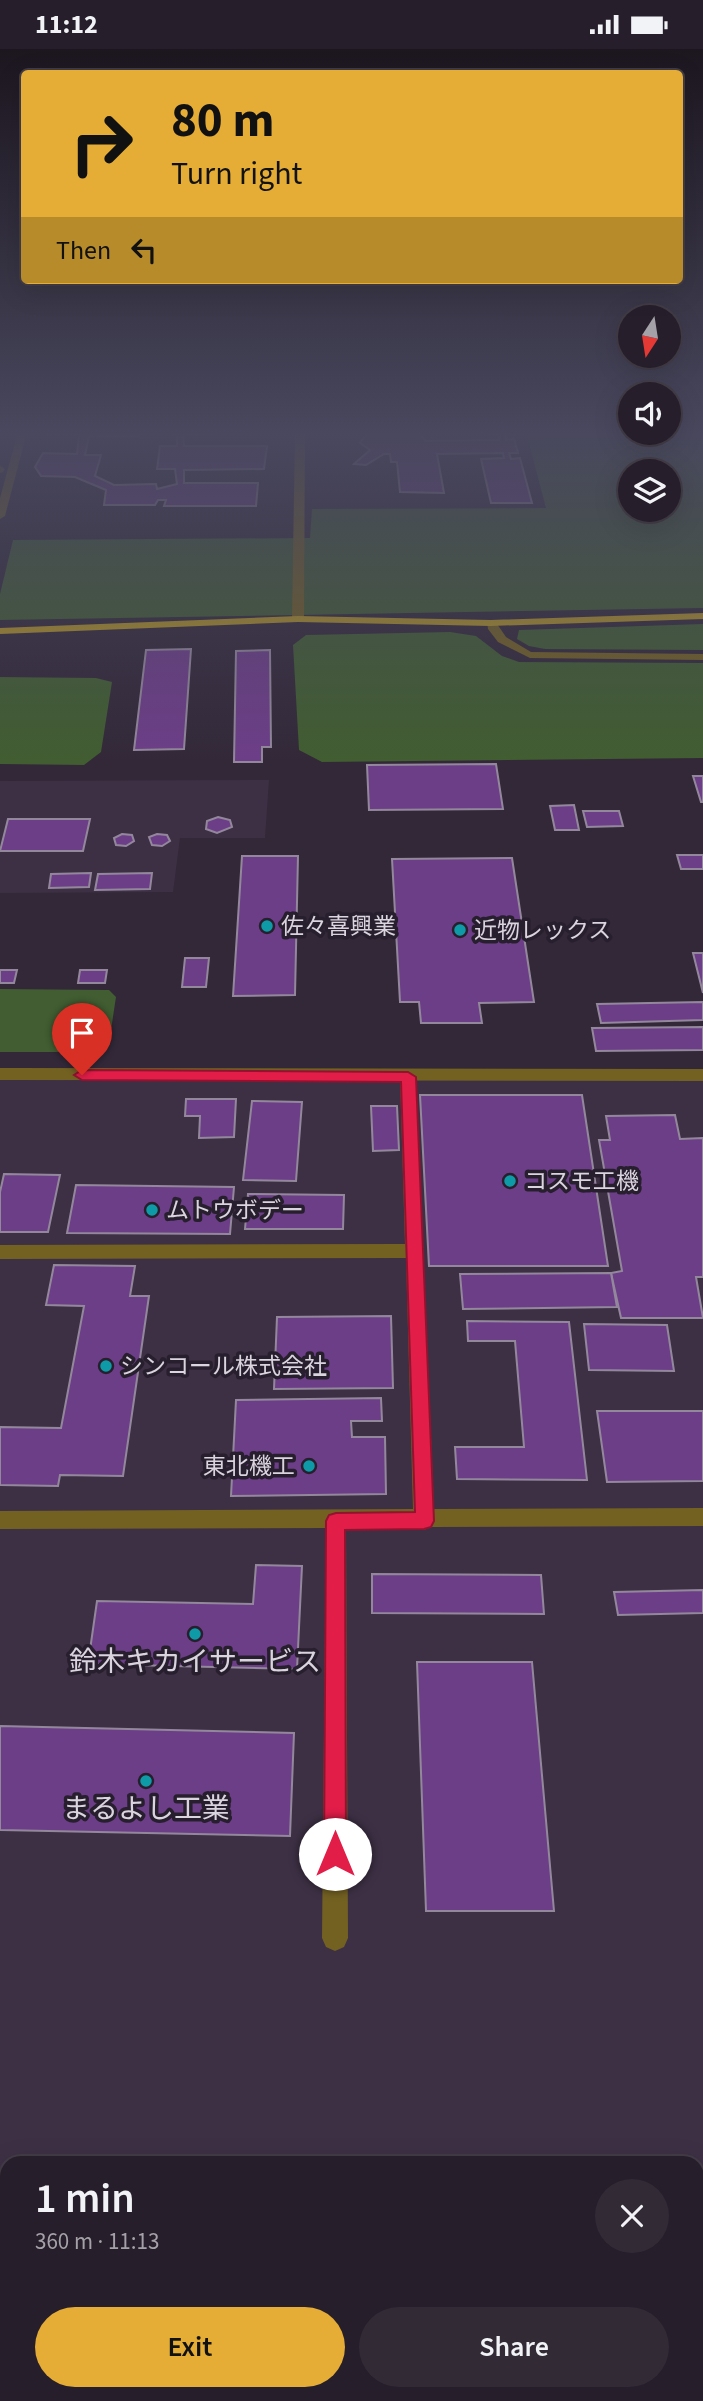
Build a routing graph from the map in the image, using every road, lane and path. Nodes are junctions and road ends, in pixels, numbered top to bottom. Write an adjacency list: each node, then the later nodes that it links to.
1 (299, 542): 3 (street)
2 (703, 616): 4 (main road)
3 (298, 619): 4 (main road); 5 (main road)
4 (491, 623): 6 (street)
5 (0, 631)
6 (703, 657)
7 (0, 1074): 9 (street)
8 (703, 1075): 9 (street)
9 (408, 1077): 10 (street)
10 (415, 1251): 11 (street); 15 (street)
11 (0, 1252)
12 (703, 1517): 15 (street)
13 (0, 1520): 14 (street)
14 (336, 1521): 15 (street); 16 (street)
15 (424, 1521)
16 (335, 1938)

